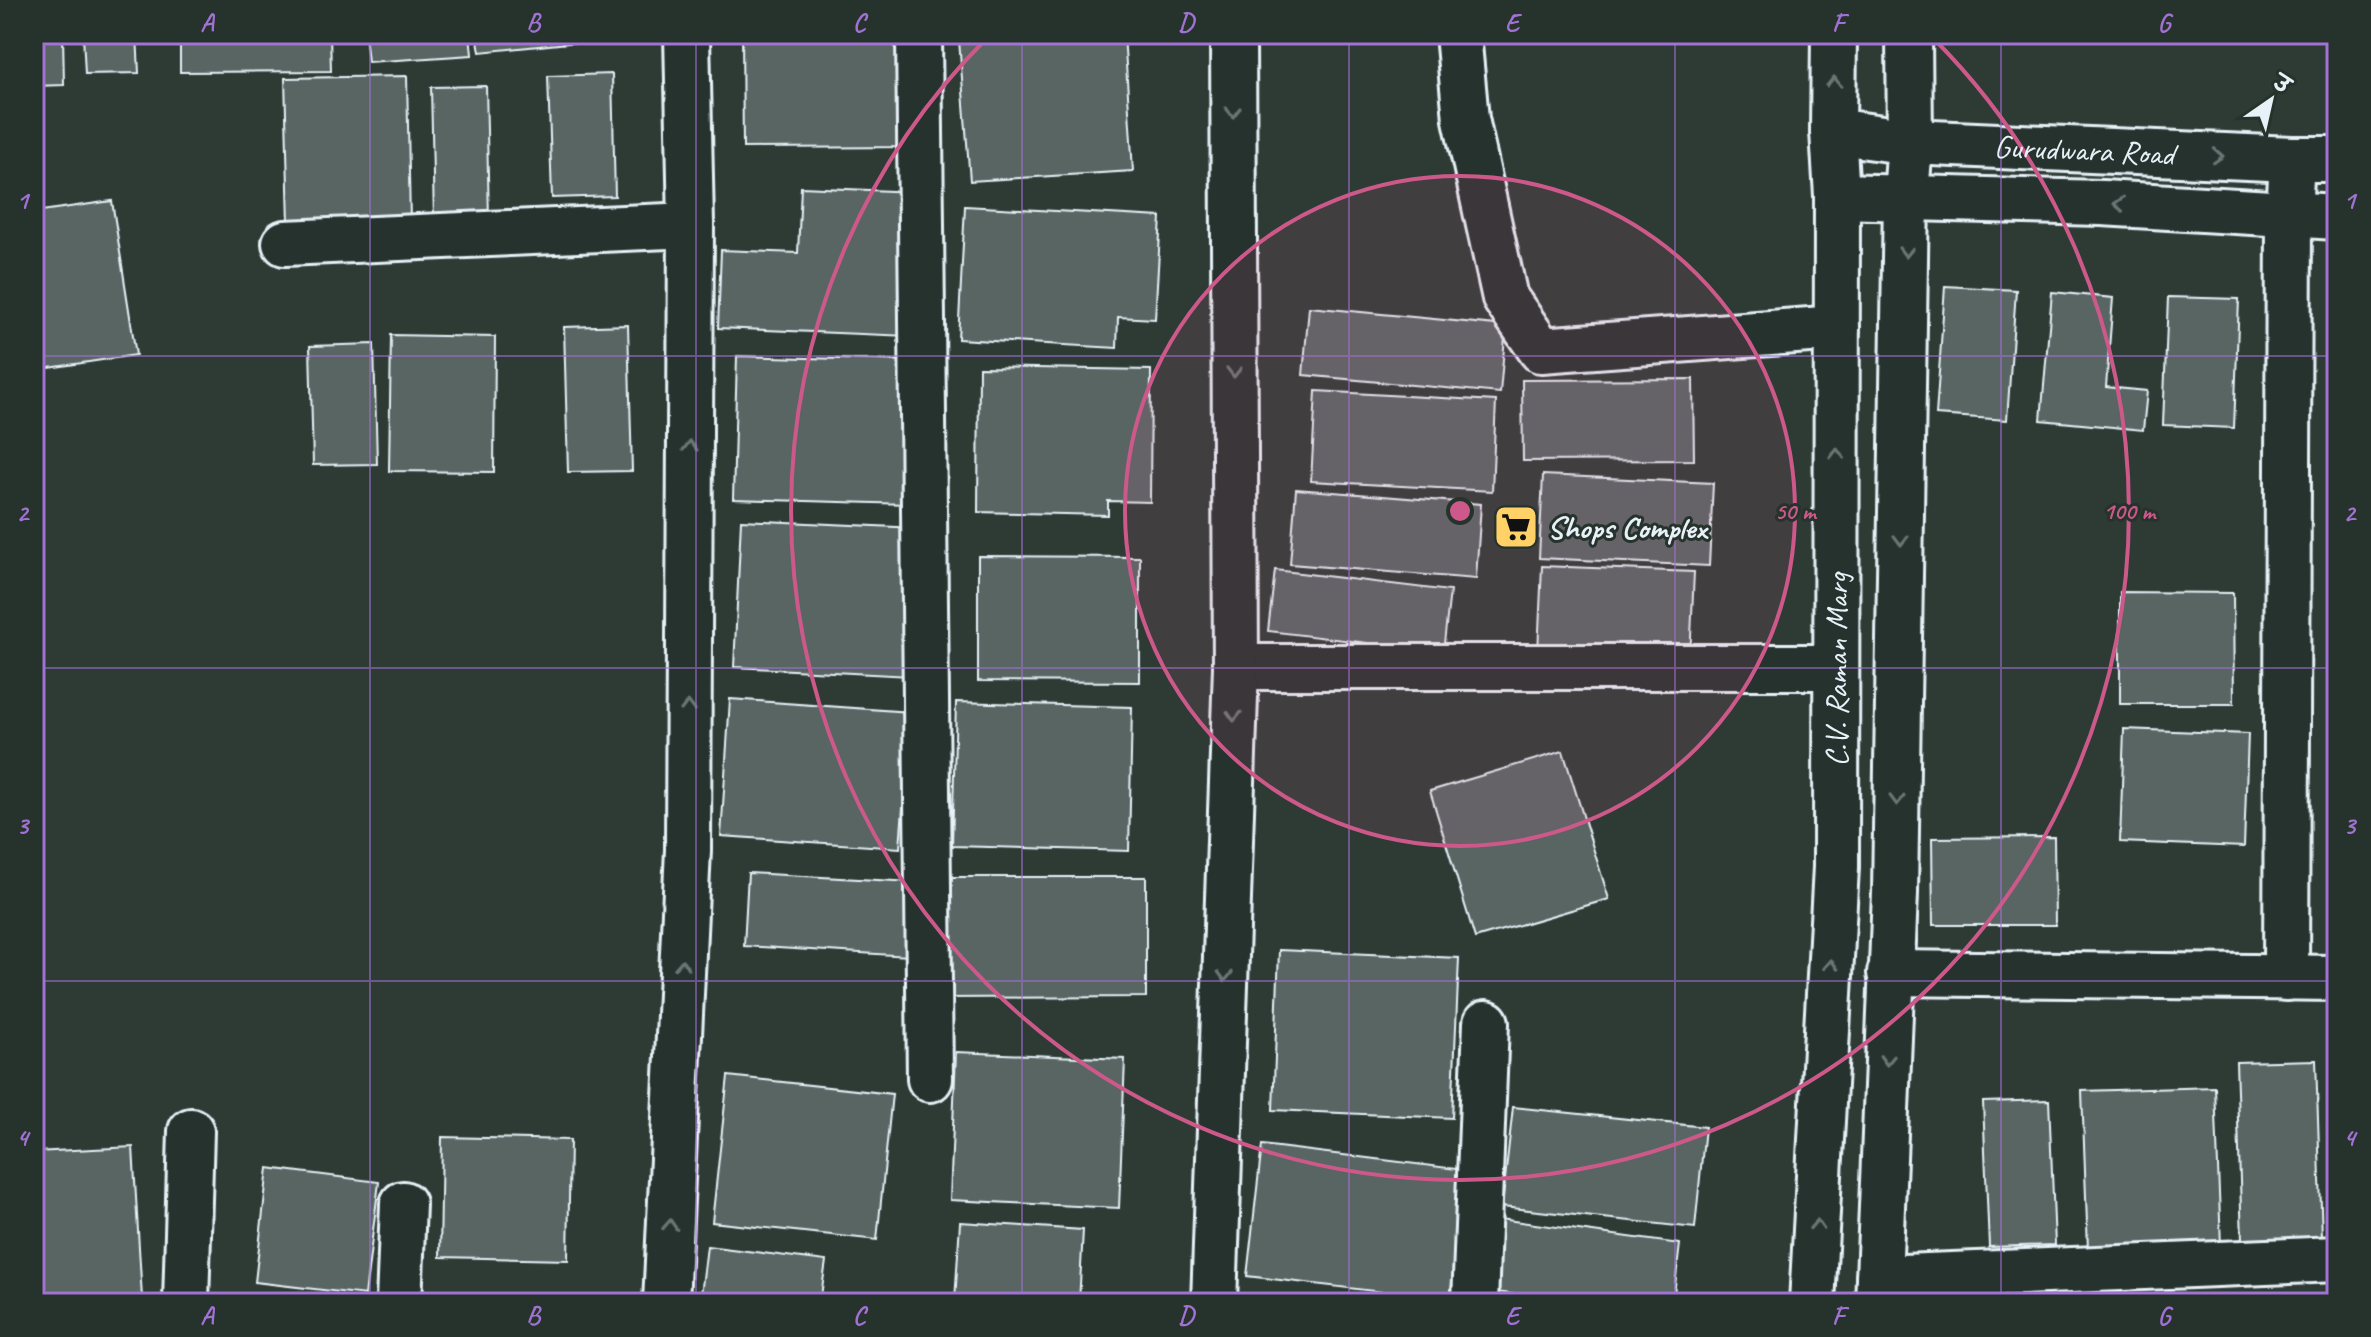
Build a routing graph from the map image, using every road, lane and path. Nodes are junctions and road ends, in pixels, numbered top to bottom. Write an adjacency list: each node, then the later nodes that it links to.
1 (687, 34): 15 (street)
2 (919, 34): 24 (street)
3 (1233, 34): 18 (street, one-way to 18)
4 (1458, 34): 17 (street)
5 (1834, 34): 7 (street, C.V. Raman Marg, one-way to 5)
6 (1909, 34): 8 (street, C.V. Raman Marg)
7 (1833, 131): 8 (street, Gurudwara Road); 11 (street, C.V. Raman Marg)
8 (1910, 142): 9 (street, Gurudwara Road, one-way to 9); 12 (street, C.V. Raman Marg)
9 (2292, 159): 10 (street, Gurudwara Road); 13 (street)
10 (2337, 159)
11 (1837, 196): 12 (street); 17 (street, C.V. Raman Marg)
12 (1906, 196): 13 (street, one-way to 12); 20 (street, C.V. Raman Marg, one-way to 20)
13 (2289, 214): 14 (street); 21 (street)
14 (2337, 217)
15 (691, 225): 16 (street); 31 (street, one-way to 15)
16 (285, 243)
17 (1837, 328): 19 (street, C.V. Raman Marg, one-way to 17)
18 (1236, 667): 19 (street); 32 (street, one-way to 32)
19 (1836, 667): 34 (street, C.V. Raman Marg, one-way to 19)
20 (1890, 973): 21 (street); 28 (street, C.V. Raman Marg, one-way to 28)
21 (2286, 978): 22 (street)
22 (2337, 978)
23 (1486, 1023): 33 (street)
24 (930, 1079)
25 (191, 1131): 29 (street)
26 (403, 1204): 30 (street)
27 (2337, 1259): 28 (street)
28 (1878, 1290)
29 (186, 1303)
30 (399, 1303)
31 (666, 1303)
32 (1214, 1303)
33 (1475, 1303)
34 (1812, 1303)

